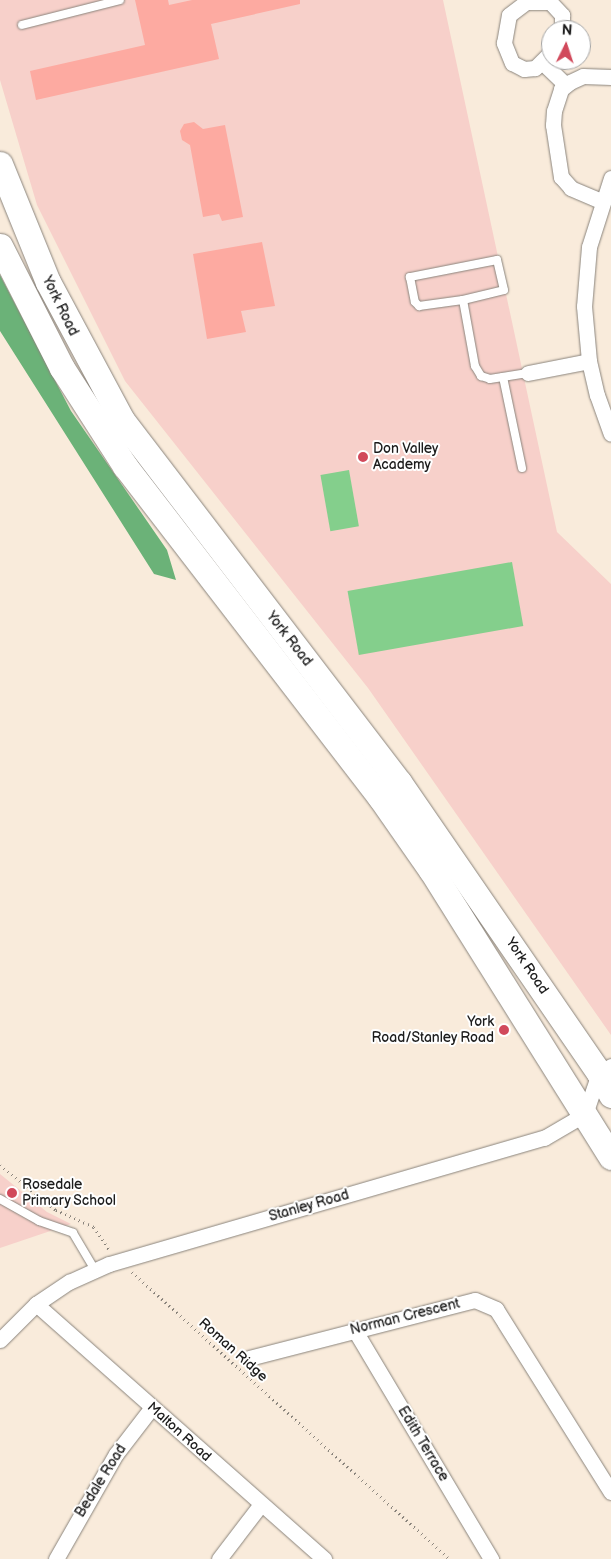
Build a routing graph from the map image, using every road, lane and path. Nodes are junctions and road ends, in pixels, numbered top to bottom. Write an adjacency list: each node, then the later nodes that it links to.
1 (120, 0): 3 (lane)
2 (562, 20): 4 (street)
3 (22, 25)
4 (541, 62)
5 (556, 70): 7 (street)
6 (611, 77): 7 (street)
7 (566, 85): 10 (street)
8 (0, 164): 18 (highway, York Road)
9 (611, 178): 10 (street)
10 (601, 202): 13 (street)
11 (0, 246): 20 (highway, York Road)
12 (463, 300): 12 (lane); 15 (lane)
13 (589, 361): 14 (street); 16 (street)
14 (528, 373): 15 (lane)
15 (503, 377): 17 (lane)
16 (611, 434)
17 (522, 468)
18 (605, 1069): 19 (highway, York Road); 20 (street)
19 (611, 1095)
20 (585, 1114): 21 (highway, York Road); 24 (street, Stanley Road)
21 (611, 1157)
22 (0, 1165): 24 (path, Roman Ridge)
23 (0, 1199): 25 (lane)
24 (119, 1260): 25 (street, Stanley Road); 36 (path, Roman Ridge)
25 (95, 1270): 26 (street, Stanley Road)
26 (36, 1304): 28 (street, Stanley Road); 30 (street, Malton Road)
27 (354, 1329): 29 (street, Norman Crescent); 31 (street, Norman Crescent); 37 (street, Edith Terrace)
28 (0, 1340)
29 (249, 1358)
30 (152, 1407): 32 (street, Malton Road); 33 (street, Bedale Road)
31 (611, 1492)
32 (261, 1504): 34 (street); 35 (street, Malton Road)
33 (56, 1559)
34 (219, 1559)
35 (324, 1559)
36 (450, 1559)
37 (491, 1559)

